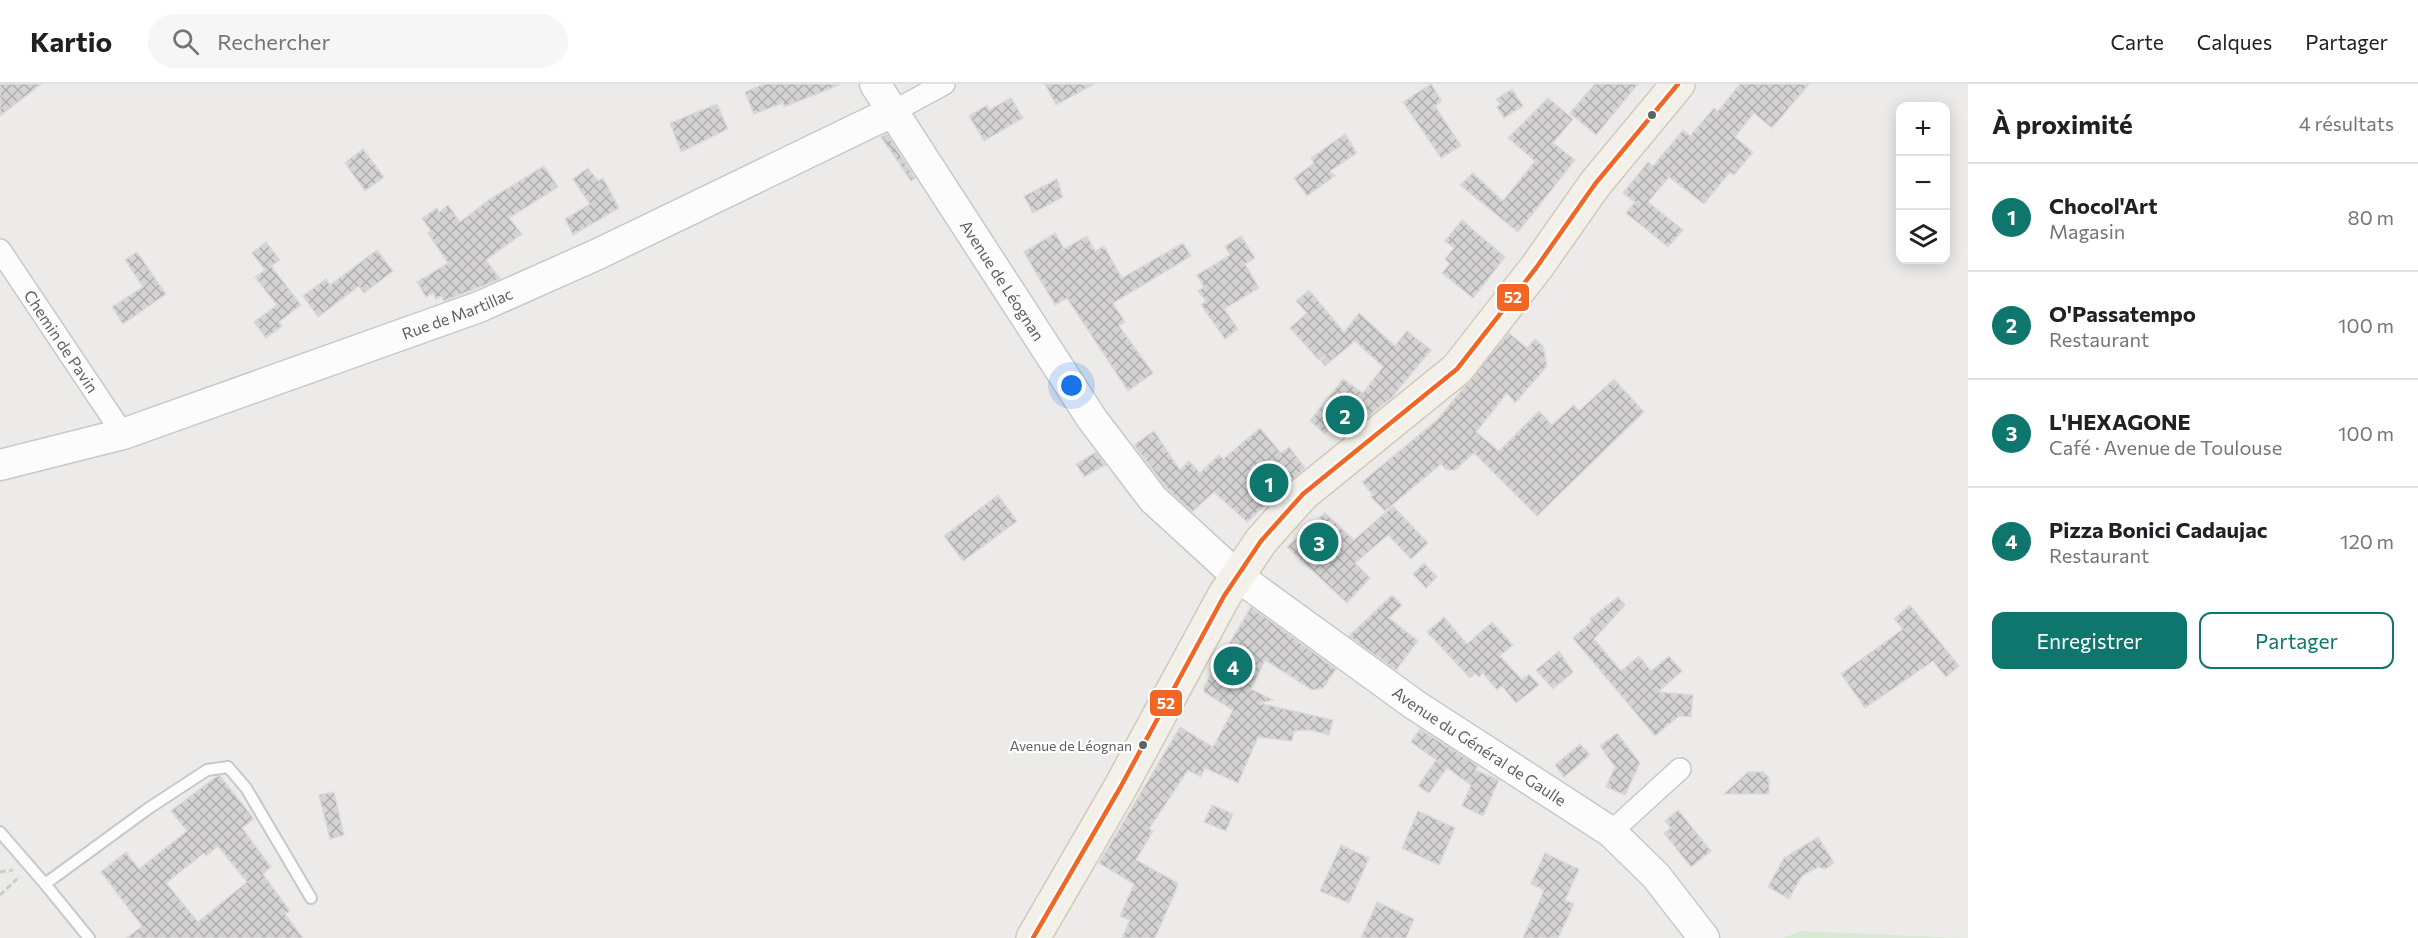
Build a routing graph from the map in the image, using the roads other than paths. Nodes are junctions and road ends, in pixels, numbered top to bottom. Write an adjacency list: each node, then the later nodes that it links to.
1 (875, 84): 4 (street, Avenue de Léognan)
2 (944, 84): 4 (street)
3 (1678, 84): 8 (main road)
4 (894, 111): 6 (street, Rue de Martillac); 8 (street, Avenue de Léognan)
5 (0, 249): 6 (street, Chemin de Pavin)
6 (123, 434): 7 (street, Rue de Martillac)
7 (0, 465)
8 (1236, 575): 11 (street, Avenue du Général de Gaulle); 15 (main road)
9 (1680, 769): 11 (street)
10 (0, 832): 12 (lane)
11 (1611, 832): 16 (street, Avenue du Général de Gaulle)
12 (45, 884): 13 (lane); 14 (lane)
13 (311, 898)
14 (89, 938)
15 (1033, 938)
16 (1704, 938)

